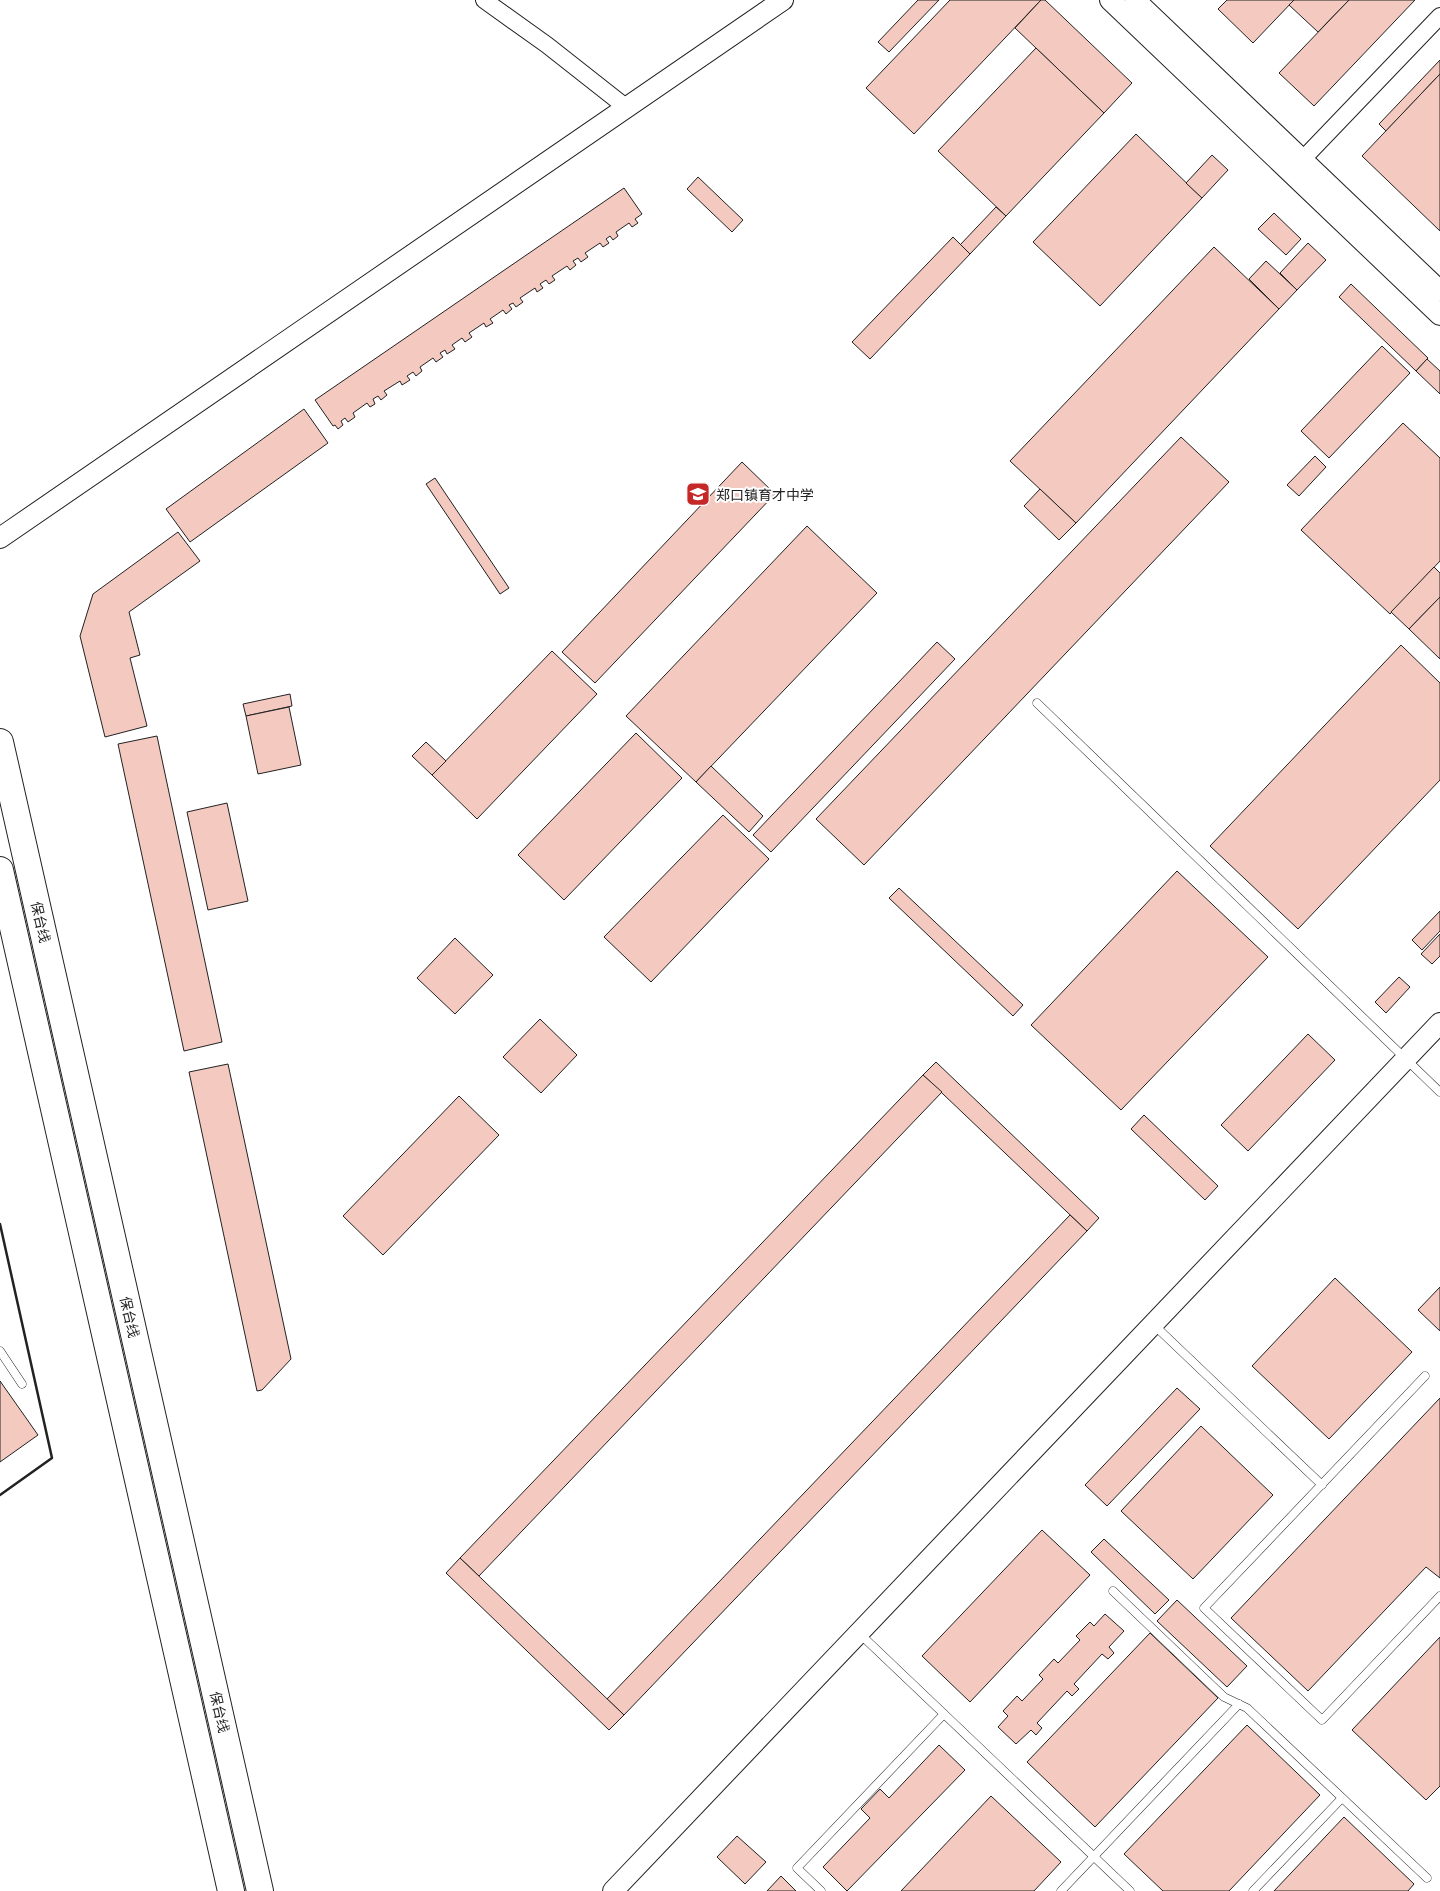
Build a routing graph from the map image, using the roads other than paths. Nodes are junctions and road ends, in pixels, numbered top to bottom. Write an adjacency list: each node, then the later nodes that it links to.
1 (484, 0): 6 (street)
2 (783, 0): 6 (street)
3 (1110, 0): 9 (street)
4 (1135, 0): 7 (street)
5 (1440, 16): 7 (street)
6 (627, 108): 10 (street)
7 (1302, 160): 8 (street)
8 (1440, 291)
9 (1440, 315)
10 (0, 538)
11 (1037, 703): 15 (lane)
12 (0, 742): 31 (highway, 保台线)
13 (0, 870): 30 (highway, 保台线)
14 (1440, 1023): 15 (street)
15 (1406, 1059): 16 (lane); 17 (street)
16 (1440, 1092)
17 (1153, 1324): 21 (lane); 24 (street)
18 (0, 1351): 20 (lane)
19 (1425, 1376): 21 (lane)
20 (22, 1384)
21 (1322, 1485): 23 (lane)
22 (1113, 1591): 25 (lane)
23 (1440, 1596)
24 (859, 1632): 26 (lane); 32 (street)
25 (1239, 1704): 27 (lane); 28 (lane)
26 (944, 1714): 28 (lane); 33 (lane)
27 (1342, 1798): 29 (lane); 36 (lane)
28 (1094, 1856): 34 (lane); 35 (lane)
29 (1427, 1878)
30 (231, 1891)
31 (260, 1891)
32 (613, 1891)
33 (822, 1891)
34 (1060, 1891)
35 (1130, 1891)
36 (1253, 1891)

